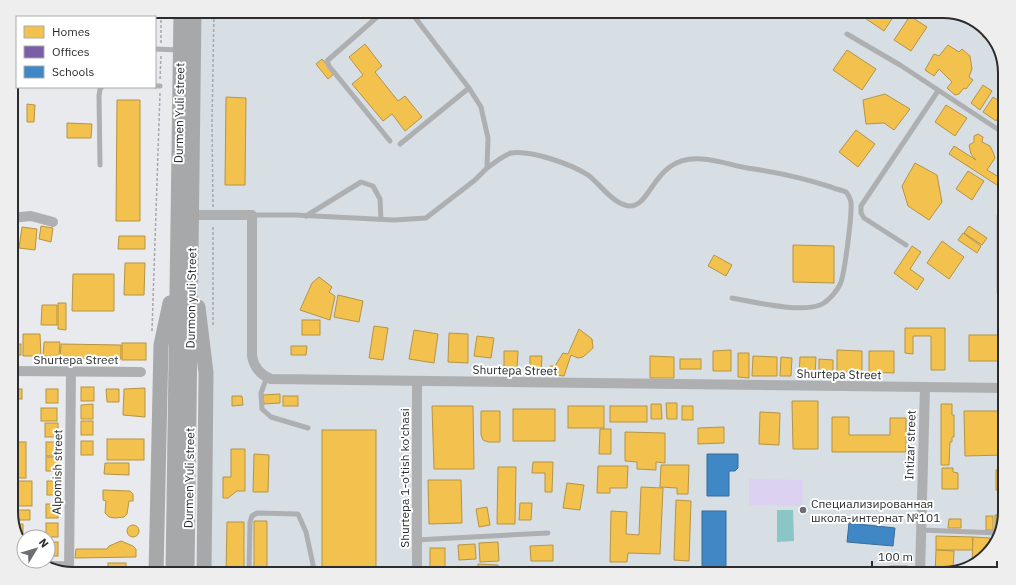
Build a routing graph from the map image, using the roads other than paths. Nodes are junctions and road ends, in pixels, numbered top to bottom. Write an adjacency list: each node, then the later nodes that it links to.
1 (181, 18): 7 (main road, Durmen Yuli street)
2 (194, 18): 16 (main road, Durmen Yuli street)
3 (376, 18): 12 (lane)
4 (415, 18): 9 (lane)
5 (847, 34): 10 (lane)
6 (158, 49): 7 (lane)
7 (180, 50): 16 (main road, Durmen Yuli street)
8 (101, 88): 14 (lane)
9 (470, 88): 13 (lane); 15 (lane)
10 (938, 91): 11 (lane); 22 (lane)
11 (998, 130)
12 (390, 141)
13 (400, 144)
14 (100, 165)
15 (488, 168): 20 (lane); 24 (lane)
16 (185, 215): 17 (street); 23 (main road, Durmon yuli Street)
17 (252, 215): 18 (lane); 28 (street)
18 (305, 216): 20 (lane); 20 (lane)
19 (18, 217): 21 (street)
20 (381, 219)
21 (53, 222)
22 (906, 245)
23 (184, 266): 38 (main road); 39 (main road, Durmon yuli Street); 40 (main road, Durmon yuli Street); 41 (main road)
24 (732, 298)
25 (18, 371): 26 (street, Shurtepa Street)
26 (71, 372): 27 (street, Shurtepa Street); 37 (street, Alpomish street)
27 (141, 372)
28 (266, 377): 29 (street, Shurtepa Street); 32 (lane)
29 (417, 382): 30 (street, Shurtepa Street); 36 (street, Shurtepa 1-o'tish ko'chasi)
30 (925, 388): 31 (street, Shurtepa Street); 33 (street, Intizаr street)
31 (998, 388)
32 (308, 428)
33 (921, 530): 35 (lane); 45 (street, Intizаr street)
34 (548, 533): 36 (lane)
35 (994, 533)
36 (416, 540): 44 (street, Shurtepa 1-o'tish ko'chasi)
37 (69, 567)
38 (156, 567)
39 (173, 567)
40 (188, 567)
41 (204, 567)
42 (249, 567): 43 (lane)
43 (314, 567)
44 (417, 567)
45 (920, 567)

